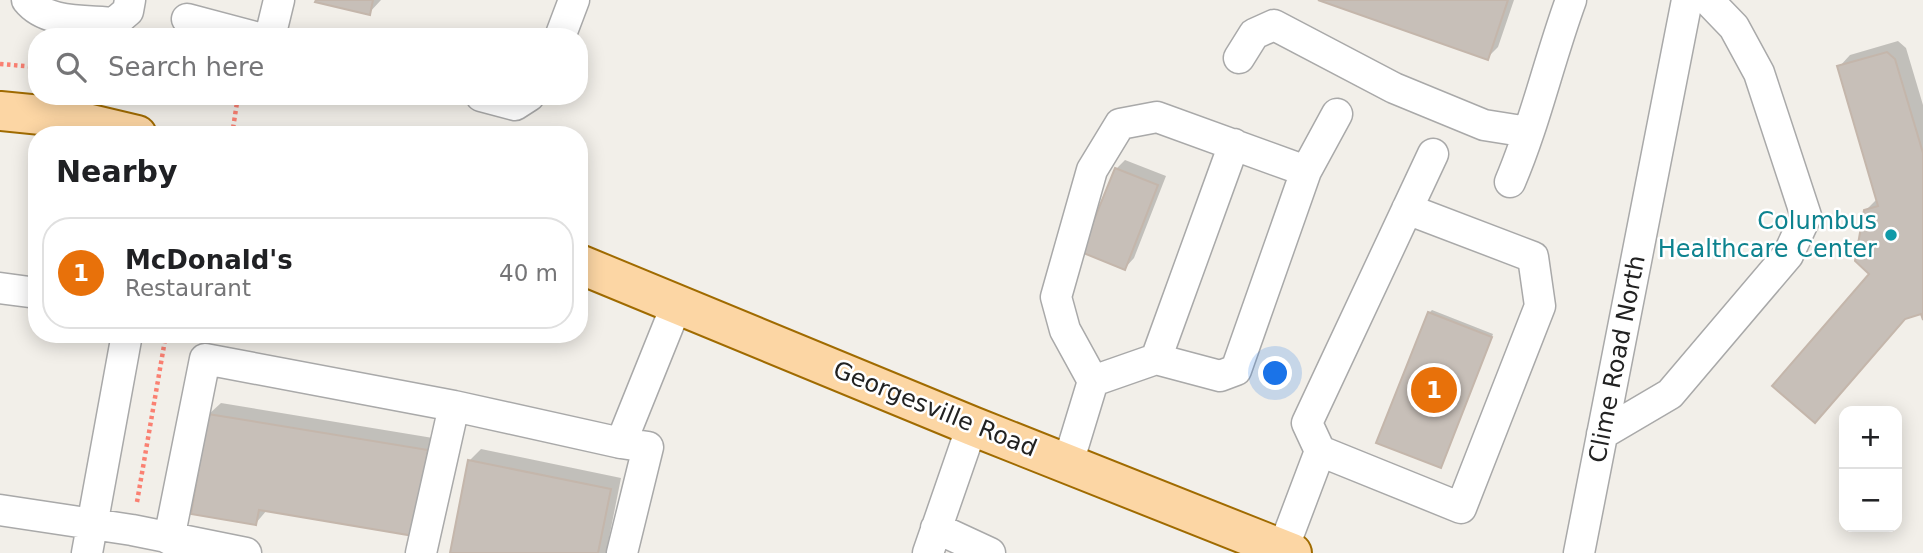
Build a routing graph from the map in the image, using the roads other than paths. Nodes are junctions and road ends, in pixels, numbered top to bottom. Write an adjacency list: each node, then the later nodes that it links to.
1 (27, 0): 2 (street)
2 (130, 0)
3 (279, 0): 10 (street)
4 (574, 0): 11 (street)
5 (1571, 0): 16 (street)
6 (1687, 0): 31 (street, Clime Road North)
7 (1708, 0): 31 (street)
8 (187, 19): 9 (street)
9 (221, 28)
10 (272, 28)
11 (563, 28)
12 (1247, 46): 16 (street)
13 (0, 111): 15 (main road)
14 (1337, 114): 19 (street)
15 (99, 126)
16 (1528, 132): 20 (street)
17 (1234, 145): 19 (street); 27 (street); 28 (street)
18 (1433, 154): 21 (street)
19 (1306, 171): 27 (street)
20 (1510, 182)
21 (1407, 209): 33 (street); 33 (street)
22 (588, 268): 25 (main road, Georgesville Road)
23 (0, 288): 24 (street)
24 (28, 291)
25 (677, 304): 30 (main road, Georgesville Road); 32 (street)
26 (125, 343): 36 (street)
27 (1156, 359): 28 (street)
28 (1093, 381): 34 (street)
29 (454, 406): 32 (street); 37 (street); 41 (street)
30 (972, 426): 34 (main road, Georgesville Road); 38 (street)
31 (1602, 434): 44 (street, Clime Road North)
32 (621, 443): 42 (street)
33 (1320, 451): 39 (street)
34 (1068, 463): 39 (main road, Georgesville Road)
35 (0, 510): 36 (street)
36 (90, 539): 37 (street)
37 (169, 539): 40 (street)
38 (932, 541): 43 (street)
39 (1287, 551)
40 (246, 553)
41 (421, 553)
42 (622, 553)
43 (990, 553)
44 (1578, 553)

